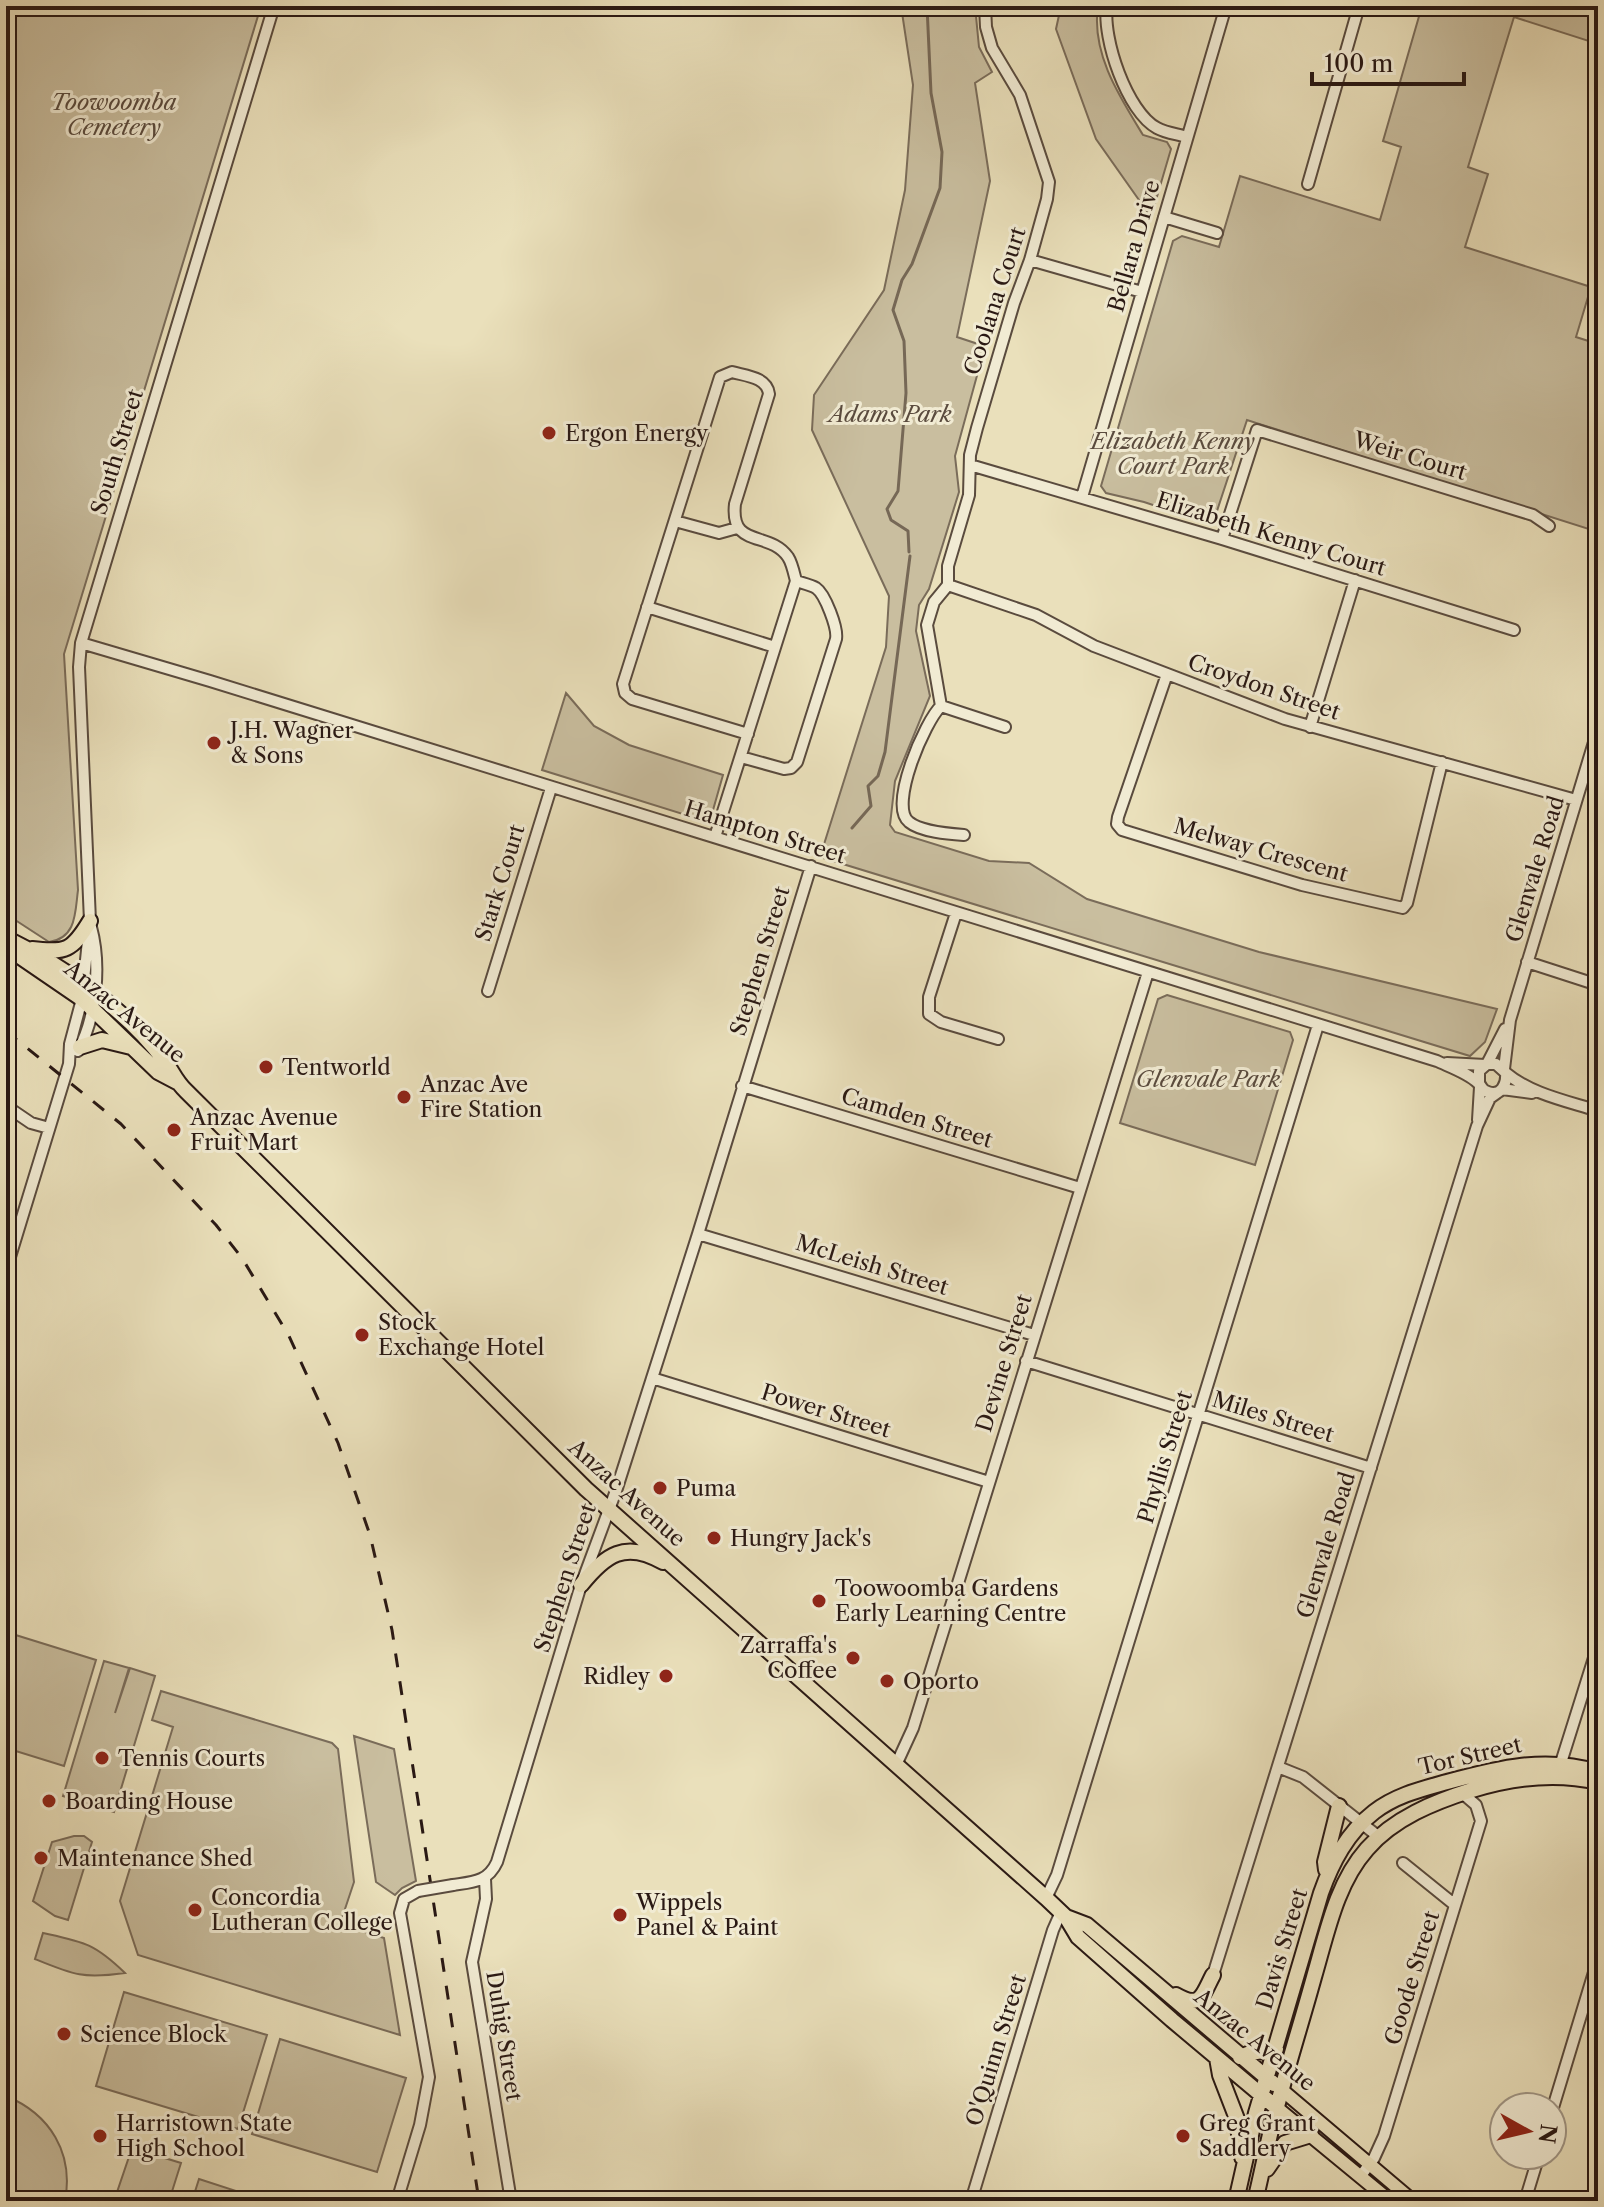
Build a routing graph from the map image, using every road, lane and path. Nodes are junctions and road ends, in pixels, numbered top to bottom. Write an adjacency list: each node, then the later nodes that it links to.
1 (274, 6): 23 (street, South Street)
2 (985, 6): 10 (street, Coolana Court)
3 (1107, 6): 6 (street)
4 (1226, 6): 6 (street, Bellara Drive)
5 (1359, 6): 7 (street)
6 (1187, 137): 8 (street, Bellara Drive)
7 (1308, 184)
8 (1164, 217): 9 (street); 11 (street, Bellara Drive)
9 (1217, 233)
10 (1030, 260): 11 (street); 12 (street, Coolana Court)
11 (1142, 292): 13 (street, Bellara Drive)
12 (970, 465): 13 (street, Elizabeth Kenny Court); 20 (street, Coolana Court)
13 (1082, 497): 17 (street, Elizabeth Kenny Court)
14 (675, 521): 16 (street); 16 (street); 21 (street)
15 (1549, 526): 17 (street, Weir Court)
16 (737, 528): 19 (street)
17 (1222, 539): 18 (street, Elizabeth Kenny Court)
18 (1355, 580): 22 (street, Elizabeth Kenny Court); 28 (street)
19 (796, 581): 24 (street); 31 (street)
20 (948, 585): 25 (street, Croydon Street); 26 (street, Coolana Court)
21 (647, 607): 24 (street); 30 (street)
22 (1514, 630)
23 (81, 643): 33 (street, Hampton Street); 39 (street, South Street)
24 (775, 647): 30 (street)
25 (1167, 674): 28 (street, Croydon Street); 32 (street, Melway Crescent)
26 (941, 706): 27 (street); 35 (street)
27 (1005, 727)
28 (1310, 727): 32 (street, Croydon Street)
29 (1598, 729): 34 (street, Glenvale Road)
30 (748, 734): 31 (street)
31 (741, 757): 36 (street)
32 (1442, 762): 34 (street, Croydon Street)
33 (551, 788): 36 (street, Hampton Street); 46 (street, Stark Court)
34 (1576, 800): 43 (street, Glenvale Road)
35 (964, 835)
36 (715, 837): 37 (street, Hampton Street)
37 (811, 866): 38 (street, Hampton Street); 59 (street, Stephen Street)
38 (956, 913): 44 (street, Hampton Street); 50 (street)
39 (90, 921): 42 (highway); 47 (street, South Street)
40 (6, 938): 42 (highway, Anzac Avenue)
41 (6, 947): 47 (highway, Anzac Avenue)
42 (28, 949): 47 (highway, Anzac Avenue)
43 (1527, 962): 45 (street); 48 (street, Glenvale Road)
44 (1148, 972): 49 (street, Hampton Street); 66 (street, Devine Street)
45 (1598, 985)
46 (488, 991)
47 (88, 995): 51 (street, South Street); 52 (highway, Anzac Avenue); 54 (street, South Street); 57 (highway, Anzac Avenue)
48 (1510, 1020): 55 (street, Glenvale Road); 56 (street, Glenvale Road)
49 (1318, 1025): 53 (street, Hampton Street); 72 (street, Phyllis Street)
50 (998, 1039)
51 (80, 1047): 52 (highway); 54 (street, South Street)
52 (135, 1048): 57 (highway, Anzac Avenue)
53 (1437, 1061): 55 (street, Hampton Street); 58 (street, Hampton Street)
54 (69, 1064): 65 (street, South Street)
55 (1486, 1065): 56 (street); 58 (street)
56 (1505, 1071): 60 (street); 61 (street)
57 (177, 1082): 75 (highway, Anzac Avenue)
58 (1480, 1085): 60 (street); 64 (street, Glenvale Road)
59 (742, 1086): 66 (street, Camden Street); 67 (street, Stephen Street)
60 (1500, 1090): 61 (street); 64 (street, Glenvale Road)
61 (1550, 1096): 63 (street)
62 (6, 1106): 65 (street)
63 (1598, 1111)
64 (1477, 1126): 73 (street, Glenvale Road)
65 (49, 1128): 68 (street, South Street)
66 (1080, 1188): 69 (street, Devine Street)
67 (698, 1234): 69 (street, McLeish Street); 71 (street, Stephen Street)
68 (6, 1270)
69 (1034, 1335): 70 (street, Devine Street)
70 (1026, 1361): 72 (street, Miles Street); 74 (street, Devine Street)
71 (652, 1378): 74 (street, Power Street); 75 (street, Stephen Street)
72 (1199, 1416): 73 (street, Miles Street); 91 (street, Phyllis Street)
73 (1371, 1468): 80 (street, Glenvale Road)
74 (989, 1482): 79 (street, Devine Street)
75 (608, 1507): 76 (highway, Anzac Avenue); 77 (street, Stephen Street)
76 (681, 1572): 77 (highway); 79 (highway, Anzac Avenue)
77 (581, 1585): 90 (street, Stephen Street)
78 (1598, 1645): 81 (street)
79 (896, 1765): 91 (highway, Anzac Avenue)
80 (1278, 1767): 85 (street); 95 (street, Glenvale Road)
81 (1559, 1770): 82 (highway, Tor Street); 83 (highway, Tor Street); 84 (highway, Tor Street); 86 (highway, Tor Street)
82 (1598, 1772)
83 (1598, 1782)
84 (1462, 1793): 87 (highway, Tor Street); 92 (street, Goode Street)
85 (1339, 1806): 86 (street); 89 (highway)
86 (1361, 1824): 87 (street); 89 (highway, Davis Street)
87 (1379, 1837): 101 (highway, Davis Street)
88 (1403, 1863): 92 (street)
89 (1326, 1878): 97 (highway, Davis Street)
90 (485, 1879): 111 (street, bridge); 112 (street, Duhig Street)
91 (1046, 1898): 93 (highway, Anzac Avenue)
92 (1455, 1905): 106 (street, Goode Street)
93 (1064, 1915): 96 (highway, Anzac Avenue); 99 (highway, Anzac Avenue); 113 (street, O'Quinn Street)
94 (1598, 1959): 102 (street)
95 (1213, 1975): 96 (highway)
96 (1151, 1982): 98 (highway, Anzac Avenue)
97 (1276, 2049): 98 (highway); 100 (highway, Davis Street)
98 (1240, 2057): 100 (highway, Anzac Avenue)
99 (1217, 2058): 103 (highway, Anzac Avenue); 107 (highway)
100 (1267, 2079): 101 (highway, Anzac Avenue); 103 (highway, Davis Street)
101 (1282, 2090): 104 (highway, Davis Street); 106 (main road, Anzac Avenue)
102 (1558, 2091)
103 (1261, 2095): 104 (highway, Anzac Avenue); 107 (highway, Davis Street)
104 (1277, 2108): 105 (main road, Anzac Avenue); 109 (highway, Davis Street)
105 (1311, 2135): 109 (highway); 110 (main road, Anzac Avenue)
106 (1370, 2165): 110 (street, Goode Street); 117 (main road, Anzac Avenue)
107 (1243, 2169): 114 (highway, Davis Street)
108 (1534, 2171): 118 (street)
109 (1261, 2177): 115 (highway, Davis Street)
110 (1360, 2177): 116 (main road, Anzac Avenue)
111 (397, 2201)
112 (511, 2201)
113 (971, 2201)
114 (1236, 2201)
115 (1255, 2201)
116 (1390, 2201)
117 (1413, 2201)
118 (1525, 2201)

